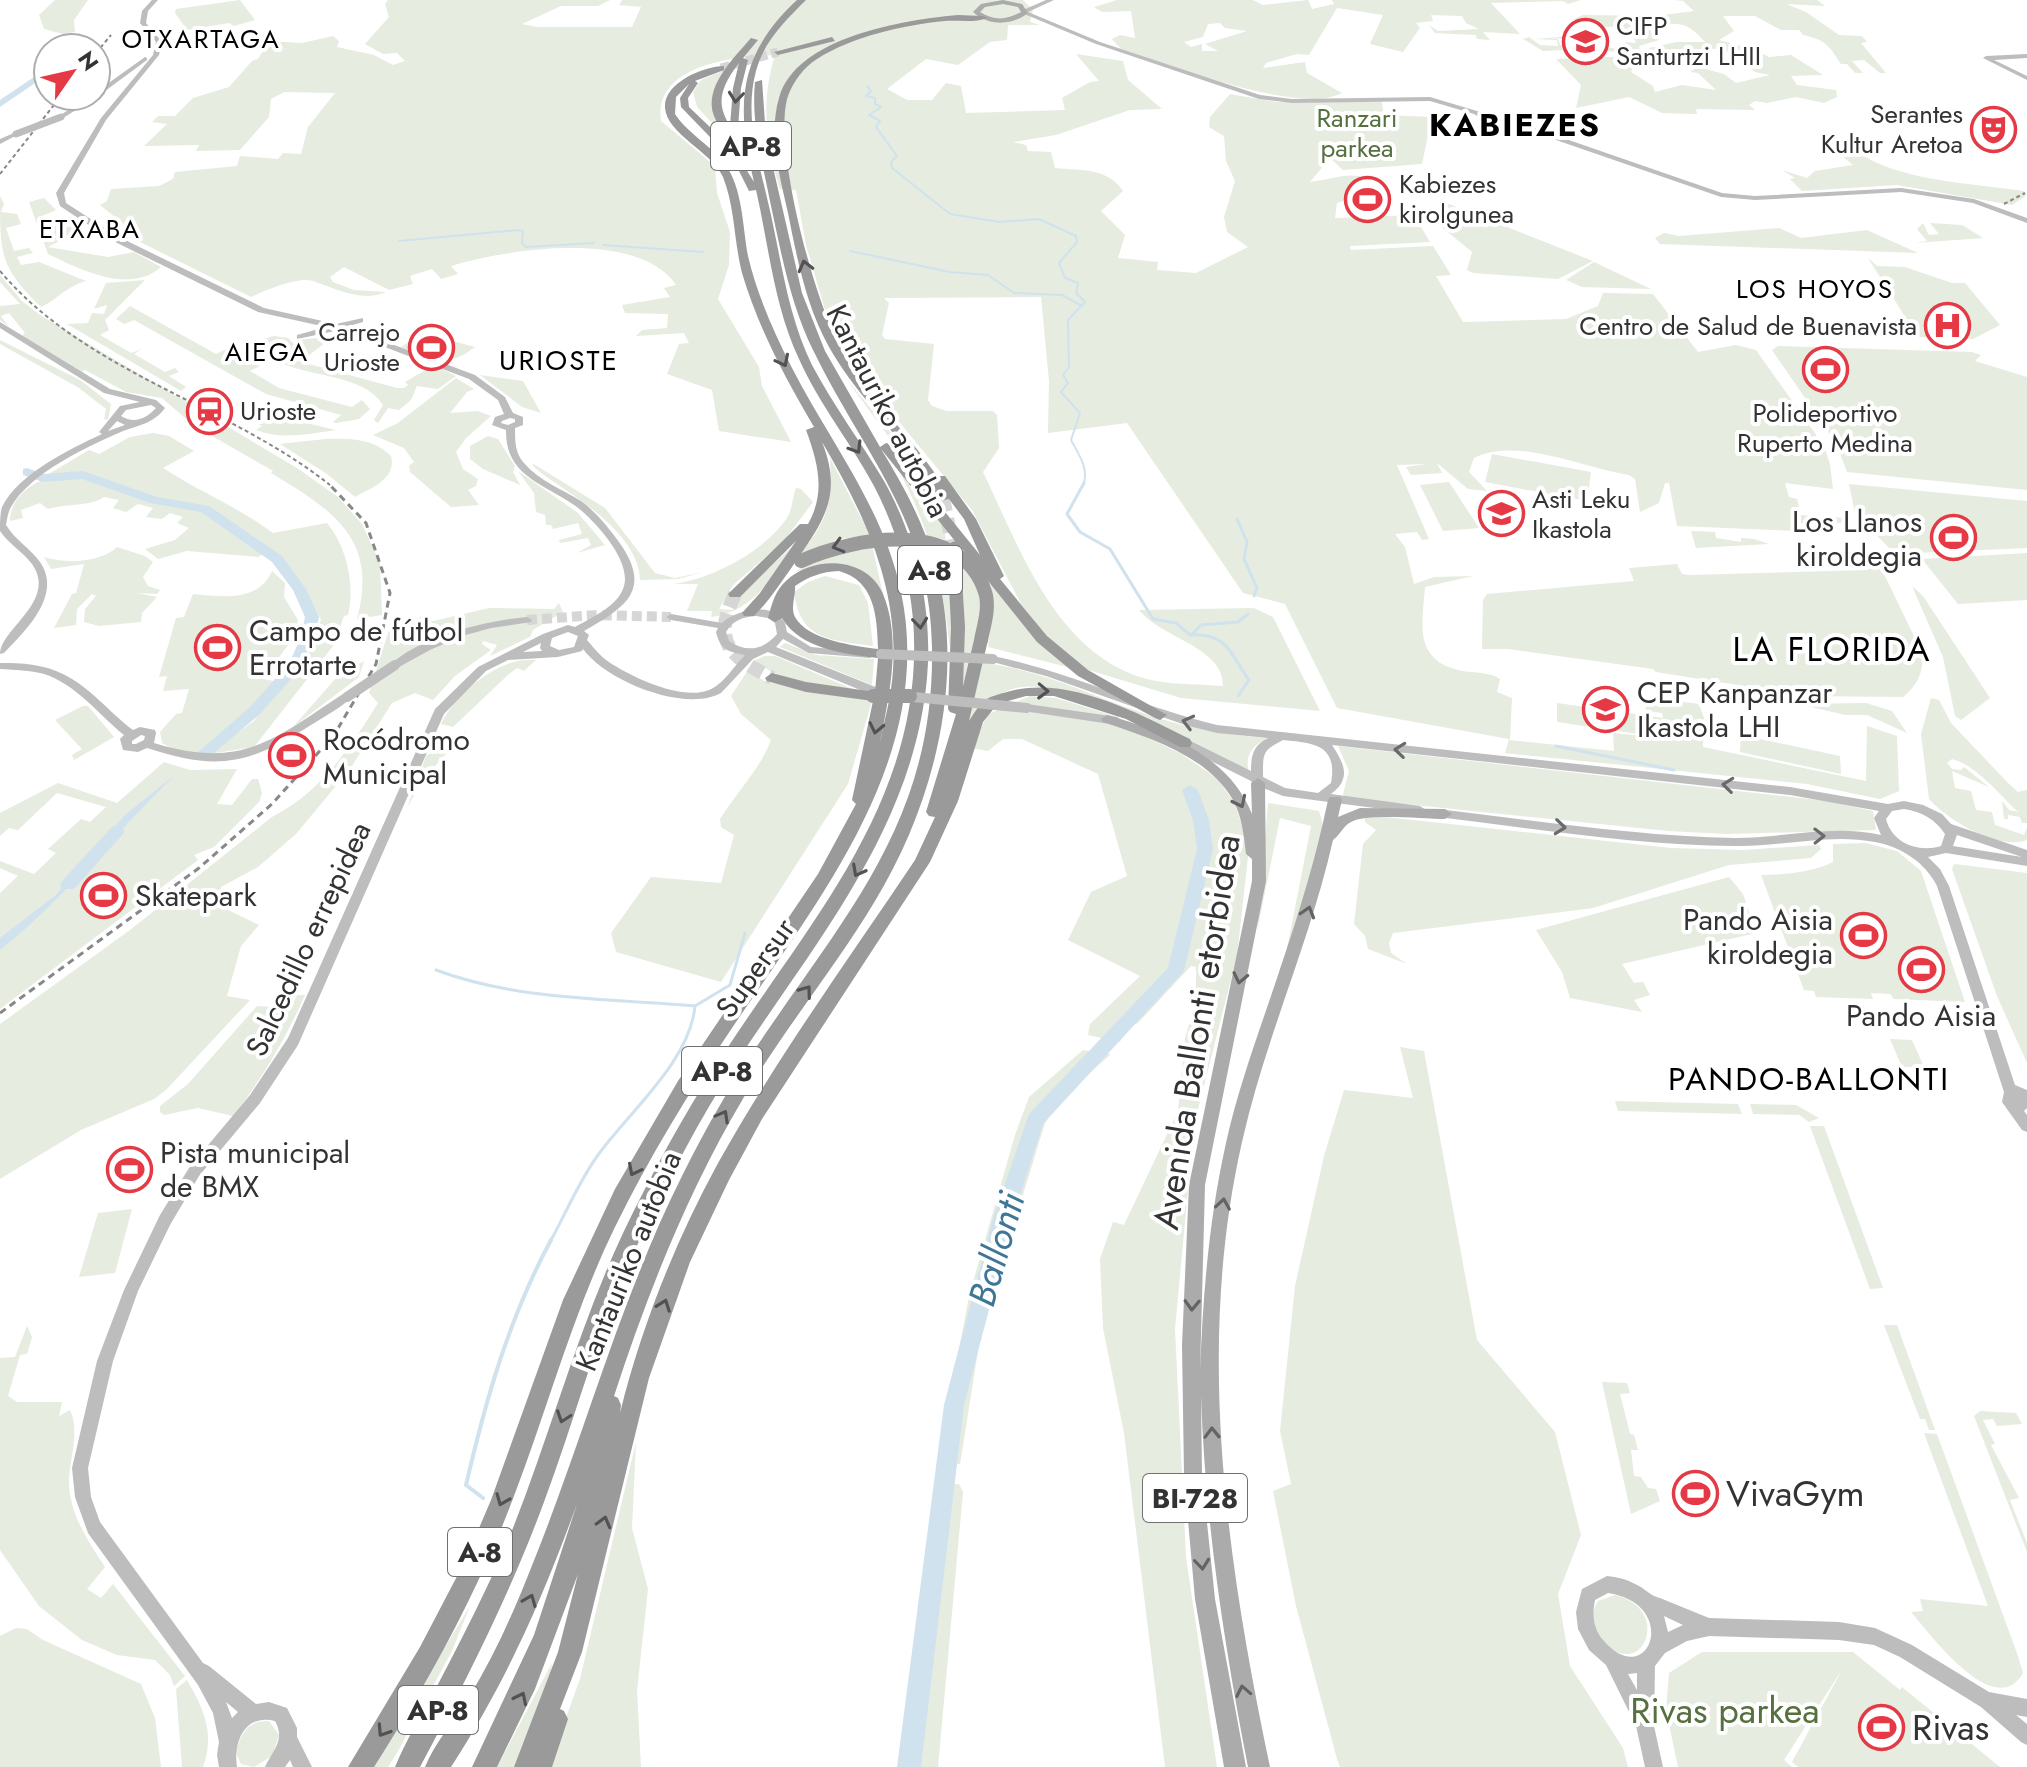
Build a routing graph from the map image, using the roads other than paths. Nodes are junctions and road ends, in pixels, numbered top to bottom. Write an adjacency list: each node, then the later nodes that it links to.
1 (155, 0): 10 (street)
2 (790, 0): 9 (highway, A-8)
3 (802, 0): 27 (highway, AP-8)
4 (811, 0): 37 (highway, Kantauriko autobia / A-8)
5 (1046, 4): 7 (street); 8 (street)
6 (984, 7): 7 (main road); 7 (main road); 11 (highway); 41 (highway, one-way to 6)
7 (1018, 8): 8 (street)
8 (1067, 30): 13 (street)
9 (754, 40): 24 (highway); 25 (highway, A-8, one-way to 25, bridge)
10 (157, 48): 14 (street); 14 (street)
11 (778, 52)
12 (2027, 56): 15 (street)
13 (1169, 66): 17 (street); 17 (street)
14 (137, 69): 16 (street); 29 (street)
15 (2027, 78)
16 (112, 85)
17 (1340, 98): 19 (street)
18 (69, 112): 23 (street, bridge)
19 (1499, 121): 20 (street); 21 (street)
20 (1530, 129): 21 (street); 22 (street)
21 (1517, 133): 22 (street)
22 (1547, 137): 26 (street)
23 (0, 142)
24 (754, 194): 25 (highway); 27 (highway)
25 (735, 207): 33 (highway, A-8, one-way to 33)
26 (2027, 221)
27 (783, 307): 117 (highway, Supersur / AP-8, one-way to 117)
28 (0, 324): 32 (street)
29 (338, 328): 31 (street); 38 (street)
30 (0, 332): 32 (street)
31 (300, 337)
32 (75, 372): 34 (street)
33 (795, 386): 43 (highway); 84 (highway, A-8)
34 (107, 391): 35 (street); 36 (street)
35 (146, 401): 36 (street); 39 (street)
36 (118, 414): 39 (street); 42 (street)
37 (855, 414): 49 (highway); 97 (highway, Kantauriko autobia / A-8, one-way to 37)
38 (509, 415): 40 (street); 40 (street)
39 (137, 423): 42 (street)
40 (511, 428): 55 (street)
41 (895, 429): 44 (highway); 49 (highway)
42 (89, 444): 61 (street)
43 (826, 487): 47 (highway); 48 (highway)
44 (943, 498)
45 (952, 542): 79 (highway)
46 (803, 567): 47 (highway); 52 (highway); 64 (highway); 79 (highway, one-way to 46, bridge); 84 (highway, one-way to 84)
47 (768, 592): 50 (highway)
48 (735, 594)
49 (1011, 602): 74 (highway)
50 (749, 613): 52 (street); 54 (street)
51 (671, 617): 54 (street)
52 (775, 618): 56 (street)
53 (527, 620): 68 (street, bridge)
54 (723, 626): 59 (street)
55 (578, 630): 57 (street, Salcedillo errepidea); 58 (street)
56 (782, 634): 60 (street); 64 (street)
57 (547, 636): 63 (street); 65 (street, Salcedillo errepidea)
58 (584, 642): 63 (street); 66 (street)
59 (729, 648): 62 (street); 69 (street)
60 (769, 648): 62 (street); 72 (street)
61 (0, 651)
62 (756, 652): 69 (street)
63 (558, 654): 65 (street); 66 (street)
64 (877, 654): 74 (street, bridge)
65 (495, 661): 104 (street, Salcedillo errepidea)
66 (605, 664): 69 (street)
67 (0, 666): 68 (street)
68 (29, 666): 70 (street)
69 (733, 670)
70 (0, 672)
71 (772, 678): 72 (highway)
72 (873, 694): 73 (highway, bridge)
73 (910, 696): 75 (street, bridge)
74 (1160, 715): 76 (street, one-way to 74)
75 (1107, 719): 78 (street); 93 (main road, one-way to 93)
76 (1282, 737): 77 (street); 80 (street)
77 (1319, 741): 81 (street); 82 (street, one-way to 77)
78 (1185, 743): 80 (street); 94 (highway, one-way to 78)
79 (945, 778): 94 (highway)
80 (1258, 782): 81 (street); 93 (main road, Avenida Ballonti etorbidea / BI-728)
81 (1330, 794): 83 (street); 86 (main road, Avenida Ballonti etorbidea / BI-728)
82 (1888, 808): 85 (street); 87 (street)
83 (1445, 814): 86 (main road); 87 (street, one-way to 87)
84 (856, 821): 116 (highway, A-8, one-way to 116)
85 (1947, 827): 88 (street); 90 (street)
86 (1329, 838): 124 (main road, Avenida Ballonti etorbidea / BI-728, one-way to 86)
87 (1896, 843): 89 (street)
88 (1944, 850): 89 (street); 91 (street); 92 (street)
89 (1915, 852): 92 (street)
90 (2027, 854)
91 (2027, 862)
92 (1936, 872): 95 (street)
93 (1254, 901): 123 (main road, Avenida Ballonti etorbidea / BI-728, one-way to 123)
94 (892, 907): 101 (highway, one-way to 94)
95 (2018, 1101): 96 (street)
96 (2027, 1126)
97 (624, 1341): 108 (highway, Kantauriko autobia / A-8, one-way to 97); 120 (highway, one-way to 97)
98 (1651, 1606): 99 (street); 100 (street); 102 (street)
99 (1709, 1627): 100 (street); 105 (street)
100 (1659, 1647): 103 (street)
101 (570, 1652): 121 (highway); 122 (highway)
102 (1612, 1660): 103 (street); 109 (street)
103 (1646, 1662): 109 (street)
104 (198, 1668): 107 (street); 112 (street)
105 (1987, 1701): 106 (street); 110 (street)
106 (2027, 1708)
107 (253, 1713): 111 (street); 112 (street)
108 (471, 1720): 118 (highway, AP-8); 119 (highway)
109 (1645, 1726): 125 (street)
110 (2027, 1736)
111 (289, 1739): 114 (street); 115 (street)
112 (228, 1741): 113 (street)
113 (228, 1767)
114 (274, 1767)
115 (303, 1767)
116 (360, 1767)
117 (407, 1767)
118 (437, 1767)
119 (451, 1767)
120 (484, 1767)
121 (526, 1767)
122 (540, 1767)
123 (1235, 1767)
124 (1259, 1767)
125 (1654, 1767)

